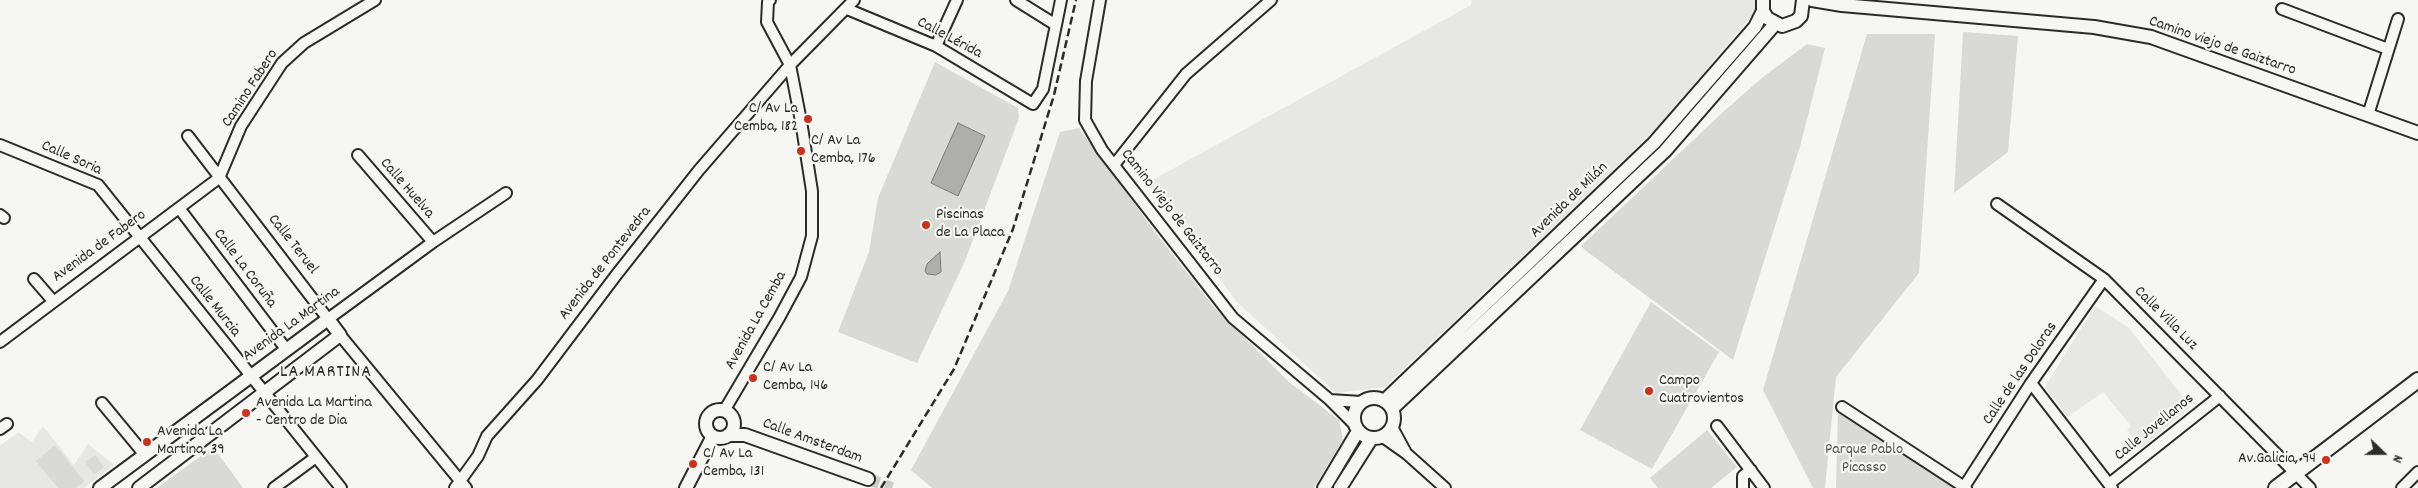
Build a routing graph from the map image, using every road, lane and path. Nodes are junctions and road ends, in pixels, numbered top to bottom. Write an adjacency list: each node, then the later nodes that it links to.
1 (376, 0): 27 (street, Camino Fabero)
2 (770, 0): 20 (street, Avenida La Cemba)
3 (854, 0): 14 (street, Avenida de Pontevedra)
4 (957, 0): 18 (street)
5 (1016, 0): 17 (street)
6 (1061, 0): 17 (street)
7 (1100, 0): 26 (street, Camino Viejo de Gaiztarro)
8 (1271, 0): 26 (street)
9 (1812, 0): 10 (street, Camino viejo de Gaiztarro)
10 (1835, 3): 11 (street, Camino viejo de Gaiztarro); 21 (street, Camino viejo de Gaiztarro)
11 (1803, 5): 16 (street)
12 (1763, 6): 16 (street); 48 (street, Avenida de Milán)
13 (2282, 8): 19 (street)
14 (847, 9): 18 (street, Calle Lérida); 20 (street, Avenida de Pontevedra)
15 (2398, 19): 19 (street)
16 (1775, 24): 48 (street, Avenida de Milán)
17 (1056, 25): 18 (street, Calle Lérida)
18 (936, 46)
19 (2388, 49): 21 (street)
20 (790, 65): 50 (street, Avenida La Cemba); 66 (street, Avenida de Pontevedra)
21 (2368, 115): 22 (street, Camino viejo de Gaiztarro)
22 (2418, 133)
23 (188, 136): 27 (street, Calle Teruel)
24 (1, 146): 31 (street, Calle Soria)
25 (358, 155): 32 (street, Calle Huelva)
26 (1114, 165): 45 (street, Camino Viejo de Gaiztarro)
27 (219, 178): 30 (street, Avenida de Fabero); 36 (street, Calle Teruel)
28 (506, 193): 32 (street, Avenida La Martina)
29 (1997, 204): 33 (street, Calle Villa Luz)
30 (179, 208): 31 (street, Avenida de Fabero); 39 (street, Calle La Coruña)
31 (140, 237): 35 (street, Avenida de Fabero); 40 (street, Calle Murcia)
32 (433, 242): 36 (street, Avenida La Martina)
33 (2104, 279): 42 (street, Calle de las Doloras); 44 (street, Calle Villa Luz)
34 (34, 280): 35 (street)
35 (53, 301): 38 (street, Avenida de Fabero)
36 (328, 319): 37 (street, Calle Teruel); 39 (street, Avenida La Martina)
37 (340, 335): 43 (street); 66 (street, Calle Teruel)
38 (0, 342)
39 (286, 349): 40 (street, Avenida La Martina)
40 (250, 376): 43 (street, Calle Murcia); 60 (street, Avenida La Martina)
41 (2418, 380): 64 (main road)
42 (2032, 383): 67 (street); 68 (street, Calle de las Doloras)
43 (264, 393): 61 (street, Calle Murcia); 70 (street)
44 (2220, 396): 64 (street, Calle Villa Luz); 67 (street, Calle Jovellanos)
45 (1330, 400): 46 (street); 53 (street, Camino Viejo de Gaiztarro)
46 (1361, 402): 48 (street); 53 (street)
47 (102, 403): 60 (street)
48 (1388, 405): 54 (street)
49 (1842, 407): 68 (street)
50 (724, 411): 51 (street); 57 (street)
51 (733, 422): 55 (street); 56 (street, Calle Amsterdam)
52 (1717, 426): 62 (street)
53 (1356, 427): 58 (street); 74 (street)
54 (1392, 427): 58 (street); 59 (street)
55 (728, 435): 56 (street, Calle Amsterdam); 57 (street)
56 (745, 435): 65 (street, Calle Amsterdam)
57 (713, 436): 73 (street)
58 (1377, 438): 59 (street); 75 (street)
59 (1407, 454): 76 (street)
60 (144, 455): 69 (street, Avenida La Martina)
61 (316, 457): 71 (street); 72 (street, Calle Murcia)
62 (1751, 470): 77 (street); 78 (street)
63 (2418, 472): 81 (street)
64 (2296, 473): 79 (main road); 80 (street, Calle Villa Luz)
65 (868, 479)
66 (461, 486)
67 (2111, 486)
68 (1965, 487)
69 (100, 488)
70 (139, 488)
71 (274, 488)
72 (341, 488)
73 (686, 488)
74 (1324, 488)
75 (1340, 488)
76 (1445, 488)
77 (1744, 488)
78 (1764, 488)
79 (2276, 488)
80 (2310, 488)
81 (2402, 488)

